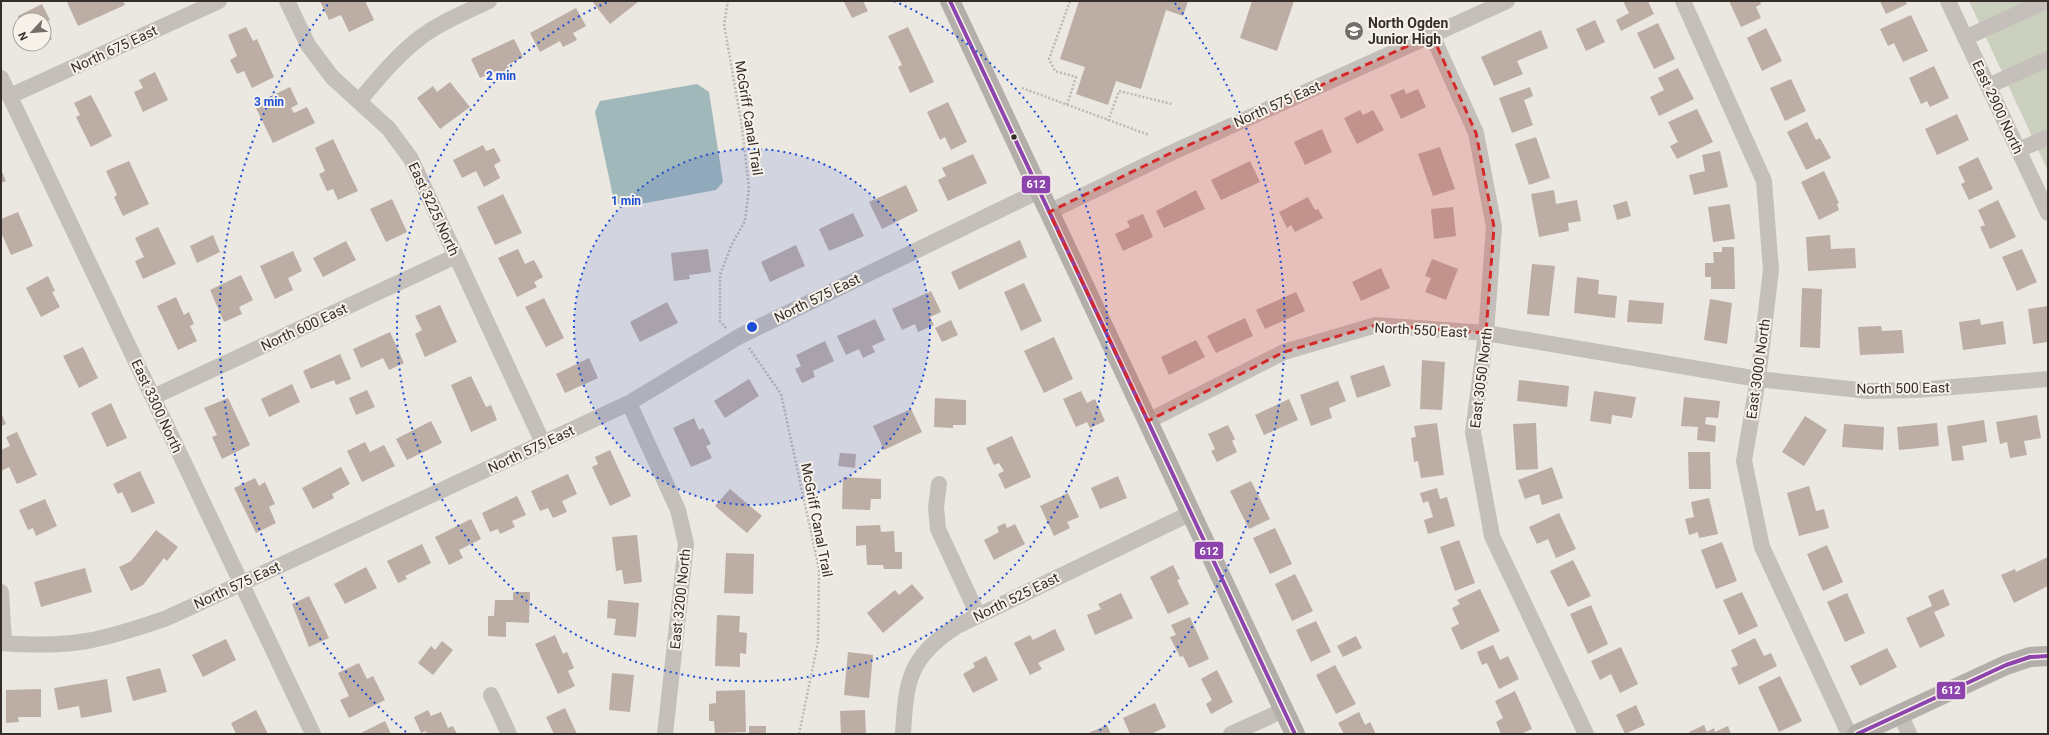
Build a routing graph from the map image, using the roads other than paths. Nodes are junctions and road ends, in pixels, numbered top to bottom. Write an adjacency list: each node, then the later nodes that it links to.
1 (218, 1): 14 (street, North 675 East)
2 (287, 1): 15 (street, East 3225 North)
3 (489, 1): 15 (street)
4 (950, 1): 18 (main road)
5 (1508, 1): 9 (street, North 575 East)
6 (1683, 1): 23 (street, East 3000 North)
7 (1948, 1): 10 (street, East 2900 North)
8 (2046, 1): 10 (street)
9 (1432, 36): 19 (street, North 575 East); 22 (street, East 3050 North)
10 (1965, 38): 13 (street, East 2900 North)
11 (2048, 59): 13 (street)
12 (1, 78): 14 (street, East 3300 North)
13 (1988, 86): 17 (street, East 2900 North)
14 (10, 96): 25 (street, East 3300 North)
15 (358, 101): 21 (street, East 3225 North)
16 (2048, 137): 17 (street)
17 (2018, 150): 20 (street, East 2900 North)
18 (1039, 191): 19 (main road); 26 (street, North 575 East)
19 (1049, 212): 27 (main road)
20 (2048, 213)
21 (456, 256): 25 (street, North 600 East); 28 (street, East 3225 North)
22 (1486, 333): 23 (street, North 550 East); 27 (street, North 550 East); 45 (street, East 3050 North)
23 (1758, 379): 24 (street, North 500 East); 46 (street, East 3000 North)
24 (2048, 379)
25 (153, 398): 31 (street, East 3300 North)
26 (629, 403): 28 (street, North 575 East); 41 (street, East 3200 North)
27 (1148, 420): 30 (main road)
28 (543, 443): 31 (street, North 575 East)
29 (940, 484): 33 (street)
30 (1191, 513): 33 (street, North 525 East); 37 (main road)
31 (242, 583): 34 (street, North 575 East); 39 (street, East 3300 North)
32 (1, 592): 34 (street)
33 (978, 615): 42 (street, North 525 East)
34 (2, 643)
35 (2048, 656): 38 (main road)
36 (491, 695): 40 (street)
37 (1284, 710): 43 (street); 44 (main road)
38 (1900, 714): 47 (main road); 48 (street)
39 (313, 734)
40 (509, 734)
41 (665, 734)
42 (903, 734)
43 (1231, 734)
44 (1295, 734)
45 (1586, 734)
46 (1849, 734)
47 (1857, 734)
48 (1909, 734)

